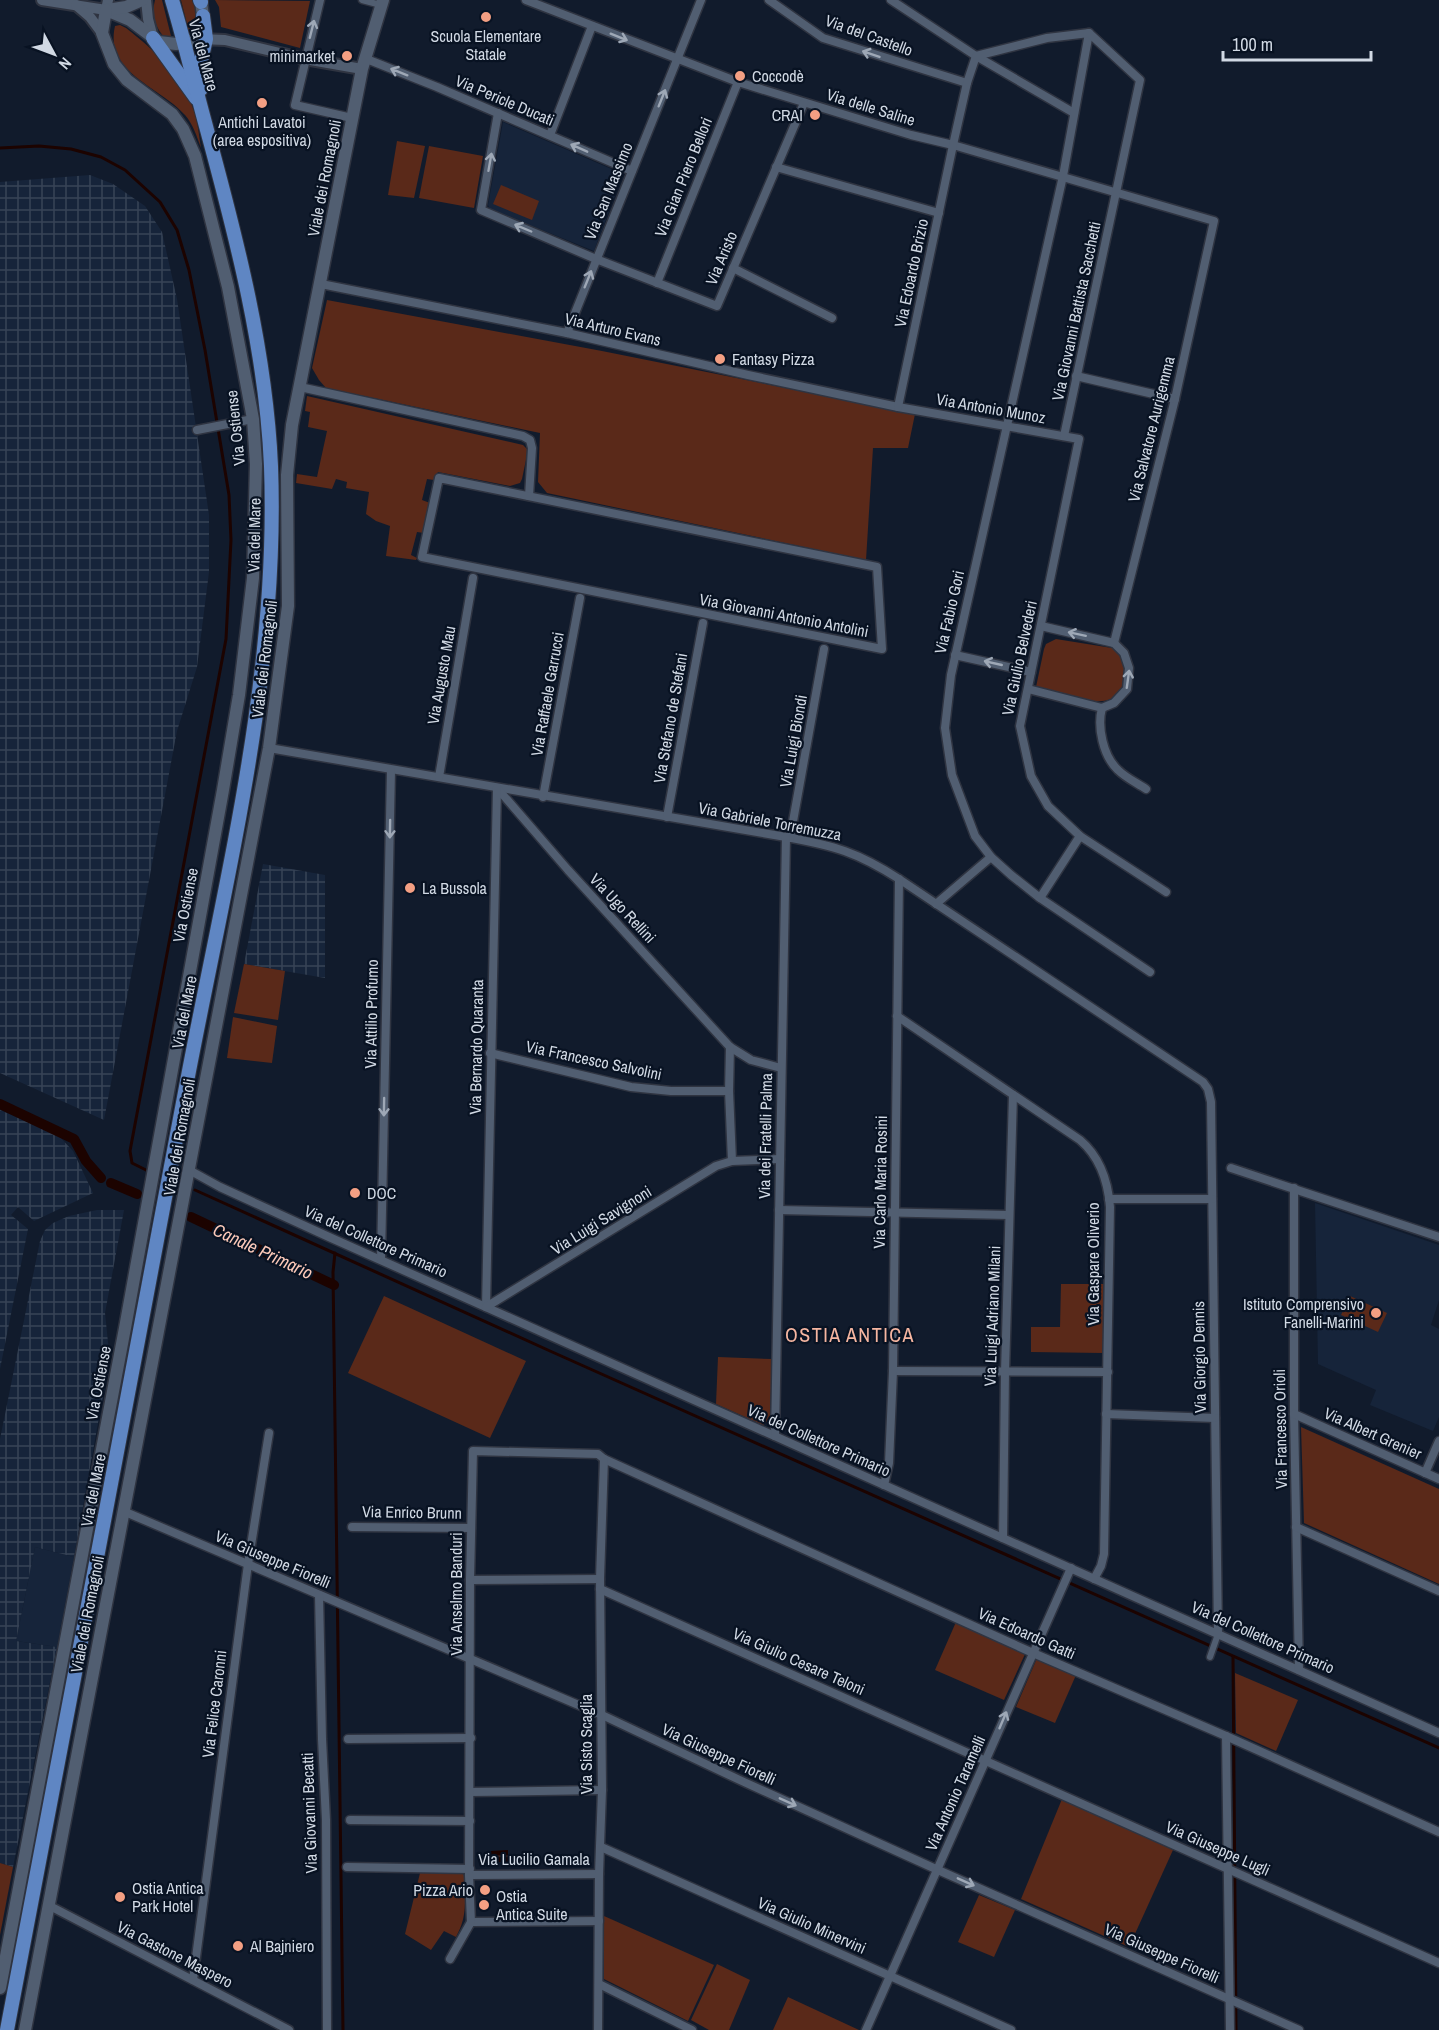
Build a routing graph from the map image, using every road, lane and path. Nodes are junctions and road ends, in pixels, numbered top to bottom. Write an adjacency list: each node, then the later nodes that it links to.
1 (42, 0): 12 (street)
2 (144, 0): 13 (main road); 18 (street)
3 (172, 0): 19 (main road, Via del Mare)
4 (320, 0): 22 (street, one-way to 4)
5 (362, 0): 11 (street)
6 (526, 0): 15 (street, Via delle Saline)
7 (701, 0): 23 (street, Via San Massimo)
8 (769, 0): 26 (street, Via del Castello, one-way to 8)
9 (891, 0): 21 (street)
10 (200, 1): 14 (main road)
11 (382, 3): 24 (main road, Viale dei Romagnoli)
12 (73, 4): 13 (street); 16 (street)
13 (107, 5): 16 (main road); 18 (main road)
14 (203, 16): 19 (main road); 20 (street)
15 (592, 26): 23 (street, Via delle Saline, one-way to 23); 32 (street)
16 (102, 33): 50 (main road, Via Ostiense)
17 (1089, 33): 21 (street); 30 (street, Via Fabio Gori); 37 (street, Via Giovanni Battista Sacchetti)
18 (153, 38): 19 (main road); 27 (main road)
19 (195, 40): 20 (street); 27 (main road, Via del Mare); 27 (main road)
20 (225, 40): 22 (street)
21 (976, 56): 26 (street, Via Edoardo Brizio); 30 (street)
22 (305, 59): 24 (street); 31 (street)
23 (677, 60): 25 (street, Via delle Saline); 35 (street, Via San Massimo, one-way to 23)
24 (363, 64): 29 (street, Via Pericle Ducati, one-way to 24); 31 (main road, Viale dei Romagnoli)
25 (738, 82): 28 (street, Via delle Saline); 42 (street, Via Gian Piero Bellori)
26 (967, 83): 33 (street, Via Edoardo Brizio)
27 (200, 103): 160 (main road, Via del Mare)
28 (804, 103): 33 (street, Via delle Saline); 34 (street, Via Aristo)
29 (498, 113): 32 (street, Via Pericle Ducati); 40 (street, Via Aristo, one-way to 29)
30 (1074, 113): 36 (street, Via Fabio Gori)
31 (352, 118): 43 (main road, Viale dei Romagnoli)
32 (550, 135): 35 (street, Via Pericle Ducati, one-way to 32)
33 (953, 145): 36 (street, Via delle Saline); 38 (street, Via Edoardo Brizio)
34 (776, 167): 38 (street); 41 (street, Via Aristo)
35 (632, 171): 40 (street, Via San Massimo)
36 (1063, 176): 37 (street, Via delle Saline); 51 (street, Via Fabio Gori)
37 (1117, 192): 39 (street, Via delle Saline); 46 (street, Via Giovanni Battista Sacchetti)
38 (939, 213): 49 (street, Via Edoardo Brizio)
39 (1214, 221): 48 (street, Via Salvatore Aurigemma)
40 (596, 259): 42 (street, Via Aristo); 45 (street, Via San Massimo, one-way to 40)
41 (733, 268): 42 (street, Via Aristo); 44 (street)
42 (657, 283)
43 (321, 284): 45 (street, Via Arturo Evans); 47 (main road, Viale dei Romagnoli)
44 (832, 318)
45 (567, 333): 49 (street, Via Arturo Evans)
46 (1076, 376): 48 (street); 53 (street, Via Giovanni Battista Sacchetti)
47 (300, 387): 55 (street); 66 (main road, Viale dei Romagnoli)
48 (1175, 399): 60 (street, Via Salvatore Aurigemma)
49 (898, 407): 51 (street, Via Antonio Munoz)
50 (253, 419): 52 (street); 158 (main road, Via Ostiense)
51 (1006, 427): 53 (street, Via Antonio Munoz); 62 (street, Via Fabio Gori)
52 (197, 430)
53 (1064, 436): 54 (street, Via Antonio Munoz)
54 (1079, 439): 59 (street, Via Giulio Belvederi)
55 (529, 496): 55 (street, Via Giovanni Antonio Antolini)
56 (473, 578): 68 (street, Via Augusto Mau)
57 (580, 598): 71 (street, Via Raffaele Garrucci)
58 (703, 623): 72 (street, Via Stefano de Stefani)
59 (1041, 626): 60 (street, one-way to 59); 63 (street, Via Giulio Belvederi)
60 (1114, 643): 65 (street, one-way to 60)
61 (824, 649): 74 (street, Via Luigi Biondi)
62 (955, 655): 63 (street, one-way to 62); 75 (street, Via Fabio Gori)
63 (1031, 672): 64 (street, Via Giulio Belvederi)
64 (1028, 689): 65 (street); 73 (street, Via Giulio Belvederi)
65 (1102, 708): 70 (street)
66 (268, 748): 67 (street, Via Gabriele Torremuzza); 91 (main road, Viale dei Romagnoli)
67 (391, 770): 68 (street, Via Gabriele Torremuzza); 99 (street, Via Attilio Profumo, one-way to 99)
68 (439, 777): 69 (street, Via Gabriele Torremuzza)
69 (497, 788): 71 (street, Via Gabriele Torremuzza); 82 (street, Via Ugo Rellini); 83 (street, Via Bernardo Quaranta)
70 (1146, 789)
71 (543, 797): 72 (street, Via Gabriele Torremuzza)
72 (667, 818): 74 (street, Via Gabriele Torremuzza)
73 (1080, 836): 77 (street, Via Giulio Belvederi); 78 (street)
74 (788, 837): 76 (street, Via Gabriele Torremuzza); 84 (street, Via dei Fratelli Palma)
75 (991, 857): 78 (street, Via Fabio Gori); 79 (street)
76 (899, 879): 79 (street, Via Gabriele Torremuzza); 81 (street, Via Carlo Maria Rosini)
77 (1166, 892)
78 (1040, 898): 80 (street, Via Fabio Gori)
79 (936, 904): 85 (street, Via Gabriele Torremuzza)
80 (1150, 972)
81 (897, 1016): 87 (street, Via Gaspare Oliverio); 96 (street, Via Carlo Maria Rosini)
82 (730, 1047): 84 (street, Via Ugo Rellini); 86 (street)
83 (490, 1053): 86 (street, Via Francesco Salvolini); 100 (street, Via Bernardo Quaranta)
84 (781, 1068): 88 (street, Via dei Fratelli Palma)
85 (1203, 1082): 94 (street, Via Giorgio Dennis)
86 (729, 1092): 89 (street)
87 (1013, 1095): 93 (street, Via Gaspare Oliverio); 97 (street, Via Luigi Adriano Milani)
88 (780, 1160): 89 (street); 95 (street, Via dei Fratelli Palma)
89 (732, 1161): 100 (street, Via Luigi Savignoni)
90 (1232, 1168): 92 (street)
91 (189, 1170): 99 (street, Via del Collettore Primario); 115 (main road, Viale dei Romagnoli)
92 (1294, 1188): 98 (street); 105 (street, Via Francesco Orioli)
93 (1109, 1199): 94 (street); 103 (street, Via Gaspare Oliverio)
94 (1212, 1199): 106 (street, Via Giorgio Dennis)
95 (779, 1210): 96 (street); 108 (street, Via dei Fratelli Palma)
96 (895, 1212): 97 (street); 101 (street, Via Carlo Maria Rosini)
97 (1009, 1215): 102 (street, Via Luigi Adriano Milani)
98 (1439, 1237)
99 (381, 1259): 100 (street, Via del Collettore Primario)
100 (486, 1307): 108 (street, Via del Collettore Primario)
101 (893, 1371): 102 (street); 114 (street, Via Carlo Maria Rosini)
102 (1005, 1372): 103 (street); 119 (street, Via Luigi Adriano Milani)
103 (1108, 1372): 104 (street, Via Gaspare Oliverio)
104 (1106, 1414): 106 (street); 123 (street, Via Gaspare Oliverio)
105 (1294, 1414): 112 (street, Via Albert Grenier); 117 (street, Via Francesco Orioli)
106 (1215, 1418): 128 (street, Via Giorgio Dennis)
107 (269, 1433): 120 (street, Via Felice Caronni)
108 (775, 1436): 114 (street, Via del Collettore Primario)
109 (1439, 1441): 112 (street)
110 (473, 1451): 111 (street, Via Edoardo Gatti); 118 (street, Via Anselmo Banduri)
111 (604, 1459): 122 (street, Via Sisto Scaglia); 129 (street, Via Edoardo Gatti)
112 (1425, 1473): 113 (street, Via Albert Grenier)
113 (1439, 1479)
114 (884, 1485): 119 (street, Via del Collettore Primario)
115 (123, 1511): 120 (street, Via Giuseppe Fiorelli); 150 (main road, Viale dei Romagnoli)
116 (352, 1527): 118 (street, Via Enrico Brunn)
117 (1296, 1527): 126 (street); 132 (street, Via Francesco Orioli)
118 (471, 1528): 124 (street, Via Anselmo Banduri)
119 (1003, 1538): 121 (street, Via del Collettore Primario)
120 (248, 1564): 127 (street, Via Giuseppe Fiorelli); 156 (street, Via Felice Caronni)
121 (1071, 1568): 123 (street, Via del Collettore Primario); 129 (street, Via Antonio Taramelli)
122 (600, 1579): 124 (street); 125 (street, Via Sisto Scaglia)
123 (1094, 1579): 128 (street, Via del Collettore Primario)
124 (470, 1580): 131 (street, Via Anselmo Banduri)
125 (600, 1589): 133 (street, Via Sisto Scaglia); 138 (street, Via Giulio Cesare Teloni)
126 (1439, 1591)
127 (319, 1595): 131 (street, Via Giuseppe Fiorelli); 163 (street, Via Giovanni Becatti)
128 (1218, 1634): 130 (street); 132 (street, Via del Collettore Primario)
129 (1033, 1653): 135 (street, Via Edoardo Gatti); 138 (street, Via Antonio Taramelli, one-way to 129)
130 (1210, 1658)
131 (471, 1659): 133 (street, Via Giuseppe Fiorelli); 136 (street, Via Anselmo Banduri)
132 (1299, 1670): 134 (street, Via del Collettore Primario)
133 (602, 1715): 139 (street, Via Sisto Scaglia); 147 (street, Via Giuseppe Fiorelli, one-way to 147)
134 (1439, 1733)
135 (1226, 1736): 143 (street, Via Edoardo Gatti); 146 (street)
136 (471, 1738): 137 (street); 140 (street, Via Anselmo Banduri)
137 (348, 1739)
138 (986, 1761): 146 (street, Via Giuseppe Lugli); 147 (street, Via Antonio Taramelli)
139 (602, 1790): 140 (street); 144 (street, Via Sisto Scaglia)
140 (470, 1792): 142 (street, Via Anselmo Banduri)
141 (350, 1820): 142 (street)
142 (470, 1821): 148 (street, Via Anselmo Banduri)
143 (1439, 1832)
144 (601, 1847): 149 (street, Via Sisto Scaglia); 155 (street, Via Giulio Minervini)
145 (347, 1868): 148 (street)
146 (1228, 1869): 154 (street, Via Giuseppe Lugli); 159 (street)
147 (938, 1870): 155 (street, Via Antonio Taramelli); 159 (street, Via Giuseppe Fiorelli, one-way to 159)
148 (469, 1872): 149 (street, Via Lucilio Gamala); 152 (street, Via Anselmo Banduri)
149 (598, 1874): 151 (street, Via Sisto Scaglia)
150 (48, 1905): 156 (street, Via Gastone Maspero); 161 (main road, Viale dei Romagnoli)
151 (599, 1921): 152 (street); 157 (street, Via Sisto Scaglia)
152 (471, 1922): 153 (street)
153 (450, 1959)
154 (1439, 1963)
155 (891, 1976): 166 (street, Via Antonio Taramelli); 167 (street, Via Giulio Minervini)
156 (193, 1980): 162 (street, Via Gastone Maspero)
157 (599, 1984): 164 (street, Via Sisto Scaglia); 165 (street)
158 (0, 1988)
159 (1230, 1999): 168 (street); 169 (street, Via Giuseppe Fiorelli)
160 (7, 2030)
161 (25, 2030)
162 (289, 2030)
163 (327, 2030)
164 (598, 2030)
165 (692, 2030)
166 (866, 2030)
167 (1011, 2030)
168 (1230, 2030)
169 (1299, 2030)

